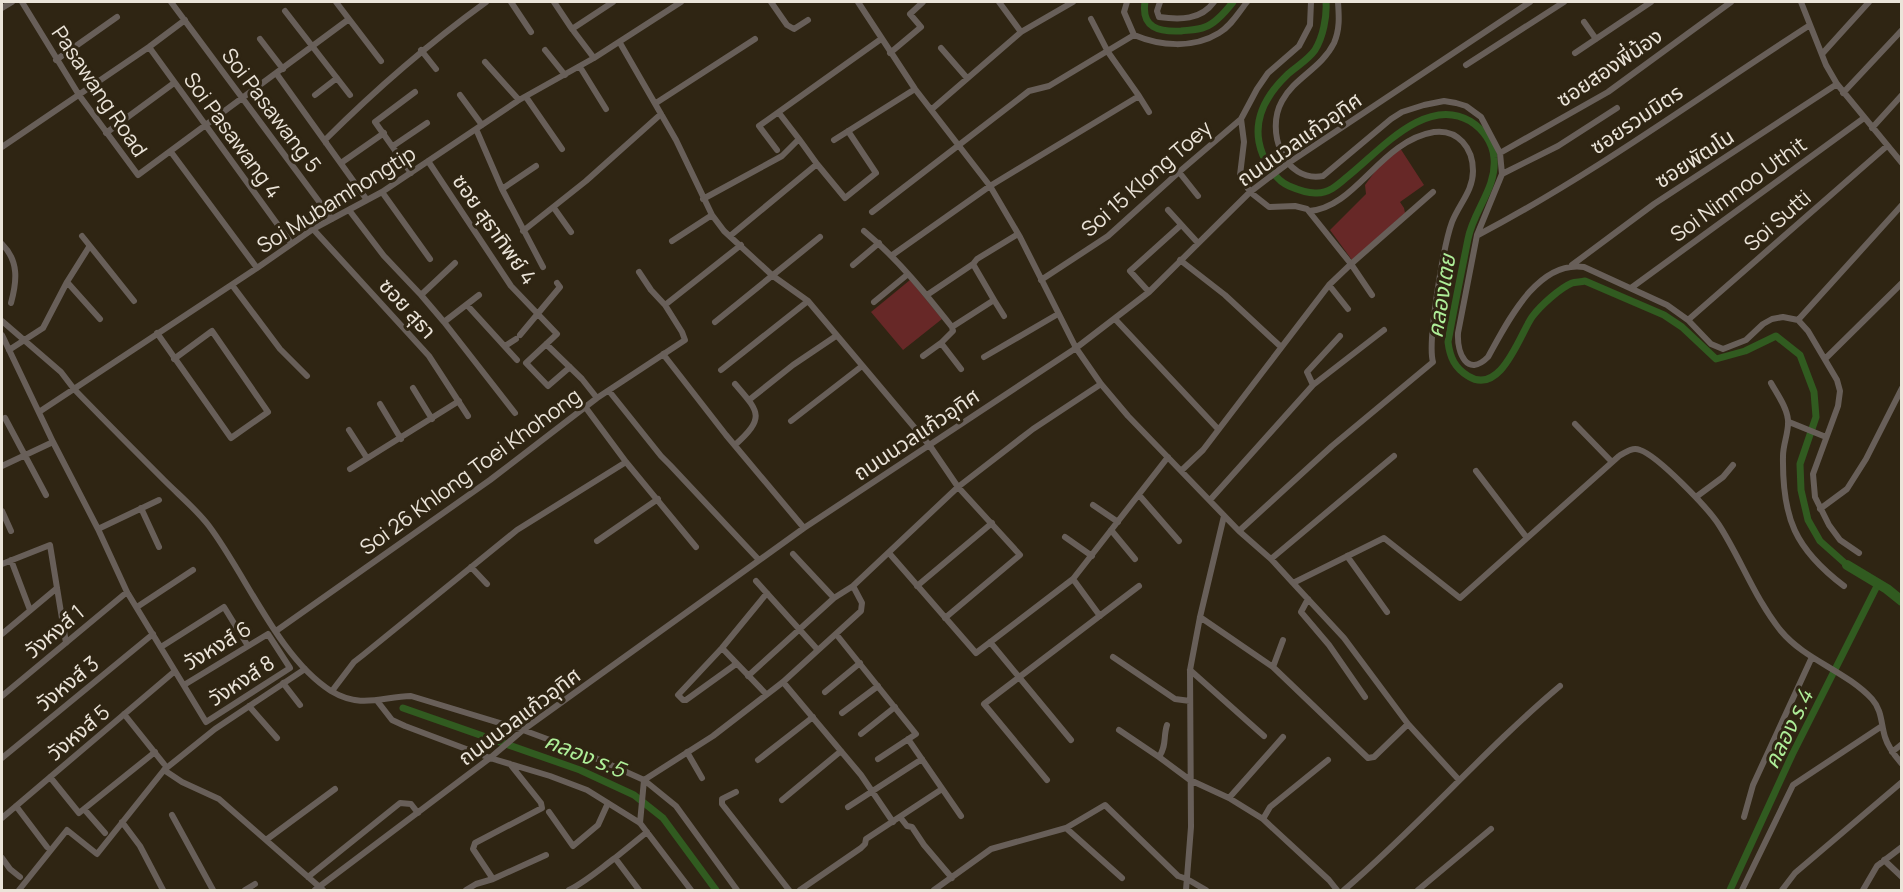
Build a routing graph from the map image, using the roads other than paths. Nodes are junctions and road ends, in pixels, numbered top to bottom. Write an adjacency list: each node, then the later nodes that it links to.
1 (12, 2): 27 (street)
2 (21, 2): 56 (street, Pasawang Road)
3 (171, 2): 32 (street, Soi Pasawang 5)
4 (336, 2): 30 (street)
5 (486, 2): 49 (street)
6 (511, 2): 38 (street)
7 (554, 2): 36 (street)
8 (613, 2): 36 (street)
9 (681, 2): 45 (street, Soi Mubamhongtip)
10 (771, 2): 33 (street)
11 (858, 2): 43 (street)
12 (923, 2): 52 (street)
13 (999, 2): 39 (street)
14 (1073, 2): 39 (street)
15 (1128, 2): 40 (street)
16 (1160, 2): 17 (street)
17 (1214, 2)
18 (1247, 2): 40 (street)
19 (1311, 2): 89 (street)
20 (1338, 2): 112 (street)
21 (1530, 2): 112 (street, ถนนนวลแก้วอุทิศ)
22 (1564, 2): 59 (street)
23 (1651, 2): 44 (street)
24 (1731, 2): 107 (street, ซอยสองพี่น้อง)
25 (1802, 2): 35 (street)
26 (1869, 2): 54 (street)
27 (2, 8)
28 (285, 11): 47 (street)
29 (117, 17): 56 (street)
30 (349, 19): 47 (street, Pasawang Road); 57 (street)
31 (1091, 19): 51 (street)
32 (185, 20): 46 (street); 79 (street, Soi Pasawang 5)
33 (808, 20)
34 (1584, 22): 44 (street)
35 (1810, 25): 54 (street); 139 (street, ซอยรวมมิตร)
36 (572, 29): 55 (street)
37 (1902, 30): 71 (street)
38 (531, 32)
39 (1021, 32): 66 (street)
40 (1134, 35): 51 (street)
41 (260, 39): 61 (street)
42 (755, 39): 81 (street)
43 (881, 39): 52 (street); 86 (street)
44 (1596, 39): 53 (street)
45 (620, 43): 55 (street, Soi Mubamhongtip); 81 (street)
46 (149, 47): 67 (street, Soi Pasawang 4); 73 (street)
47 (313, 47): 61 (street, Pasawang Road); 65 (street)
48 (941, 48): 66 (street)
49 (421, 50): 62 (street); 99 (street)
50 (545, 50): 64 (street)
51 (1108, 52): 77 (street); 101 (street)
52 (890, 53): 69 (street)
53 (1575, 53)
54 (1821, 54): 68 (street)
55 (594, 58): 60 (street, Soi Mubamhongtip)
56 (56, 60): 73 (street, Pasawang Road)
57 (381, 61)
58 (485, 62): 80 (street)
59 (1466, 65)
60 (580, 67): 64 (street, Soi Mubamhongtip); 83 (street)
61 (283, 69): 63 (street, Pasawang Road)
62 (436, 69)
63 (276, 74): 79 (street, Pasawang Road); 99 (street)
64 (565, 75): 78 (street, Soi Mubamhongtip)
65 (337, 78): 72 (street); 74 (street)
66 (967, 78): 84 (street)
67 (174, 82): 91 (street, Soi Pasawang 4); 95 (street)
68 (1837, 84): 71 (street); 157 (street, ซอยพัฒโน)
69 (915, 89): 84 (street); 94 (street)
70 (415, 92): 96 (street)
71 (1843, 93): 88 (street)
72 (350, 94)
73 (79, 95): 95 (street, Pasawang Road); 103 (street)
74 (315, 95)
75 (460, 95): 92 (street)
76 (1902, 95): 93 (street)
77 (1139, 96): 85 (street); 117 (street)
78 (526, 97): 80 (street, Soi Mubamhongtip); 104 (street)
79 (243, 99): 91 (street, Pasawang Road); 132 (street, Soi Pasawang 5)
80 (519, 100): 92 (street, Soi Mubamhongtip)
81 (656, 103): 87 (street)
82 (1617, 108): 116 (street)
83 (606, 109)
84 (932, 109): 101 (street)
85 (1149, 112)
86 (779, 113): 97 (street); 105 (street)
87 (661, 114): 123 (street); 126 (street)
88 (1864, 118): 93 (street); 169 (street, Soi Nimnoo Uthit)
89 (1241, 119): 114 (street, Soi 15 Klong Toey); 120 (street)
90 (427, 123): 100 (street)
91 (207, 126): 106 (street, Pasawang Road); 144 (street, Soi Pasawang 4)
92 (479, 127): 108 (street, Soi Mubamhongtip); 118 (street)
93 (1872, 128): 102 (street)
94 (848, 131): 98 (street); 111 (street)
95 (106, 133): 106 (street, Pasawang Road)
96 (384, 134): 100 (street); 109 (street)
97 (799, 139): 111 (street); 123 (street)
98 (834, 140)
99 (326, 143): 109 (street)
100 (393, 146): 115 (street)
101 (959, 146): 117 (street); 130 (street)
102 (1887, 146): 110 (street); 188 (street, Soi Sutti)
103 (2, 147)
104 (562, 149)
105 (777, 150)
106 (171, 152): 159 (street)
107 (1500, 153): 112 (street); 116 (street)
108 (428, 161): 115 (street, Soi Mubamhongtip); 183 (street, ซอย สุธาทิพย์ 4)
109 (341, 163): 124 (street)
110 (1902, 163)
111 (817, 164): 141 (street)
112 (1286, 165): 120 (street, ถนนนวลแก้วอุทิศ)
113 (536, 166): 118 (street)
114 (1179, 171): 122 (street); 163 (street, Soi 15 Klong Toey)
115 (411, 173): 119 (street, Soi Mubamhongtip)
116 (1502, 174): 139 (street)
117 (990, 186): 138 (street); 150 (street)
118 (502, 189): 135 (street)
119 (382, 192): 124 (street, Soi Mubamhongtip); 151 (street)
120 (1250, 192): 129 (street); 146 (street, ถนนนวลแก้วอุทิศ)
121 (1433, 192): 155 (street)
122 (1198, 196)
123 (703, 199): 131 (street)
124 (367, 200): 127 (street, Soi Mubamhongtip)
125 (1902, 205): 189 (street)
126 (554, 208): 135 (street); 137 (street)
127 (349, 210): 132 (street, Soi Mubamhongtip); 171 (street)
128 (1168, 210): 133 (street)
129 (1309, 211): 155 (street); 274 (street)
130 (872, 212)
131 (712, 215): 141 (street); 143 (street)
132 (332, 219): 134 (street, Soi Mubamhongtip)
133 (1181, 225): 146 (street); 170 (street)
134 (313, 229): 144 (street, Soi Mubamhongtip); 227 (street, ซอย สุธา)
135 (523, 231): 158 (street)
136 (864, 231): 145 (street)
137 (571, 232)
138 (1018, 234): 152 (street); 163 (street)
139 (1478, 235): 157 (street, ซอยพัฒโน)
140 (82, 236): 149 (street)
141 (730, 236): 148 (street)
142 (820, 237): 162 (street)
143 (672, 241)
144 (291, 243): 159 (street, Soi Mubamhongtip)
145 (879, 243): 150 (street); 156 (street)
146 (1198, 243): 153 (street, ถนนนวลแก้วอุทิศ)
147 (2, 244): 179 (street)
148 (741, 245): 162 (street); 181 (street)
149 (89, 247): 164 (street); 176 (street)
150 (891, 256): 161 (street)
151 (430, 259)
152 (975, 261): 173 (street); 175 (street)
153 (1180, 261): 170 (street, ถนนนวลแก้วอุทิศ); 203 (street)
154 (455, 263): 171 (street)
155 (1350, 264): 168 (street); 174 (street)
156 (854, 265)
157 (1572, 266): 169 (street)
158 (543, 267)
159 (257, 268): 167 (street, Soi Mubamhongtip)
160 (639, 272): 181 (street)
161 (908, 274): 173 (street); 178 (street)
162 (773, 276): 177 (street); 192 (street)
163 (1041, 280): 184 (street)
164 (67, 282): 186 (street); 199 (street)
165 (556, 283): 183 (street)
166 (1902, 284): 210 (street)
167 (232, 285): 195 (street, Soi Mubamhongtip); 216 (street)
168 (1329, 285): 182 (street); 203 (street)
169 (1631, 288): 188 (street)
170 (1149, 292): 187 (street, ถนนนวลแก้วอุทิศ)
171 (422, 295): 191 (street)
172 (479, 295): 180 (street)
173 (927, 295): 193 (street)
174 (1372, 295)
175 (994, 300): 185 (street); 193 (street)
176 (134, 301)
177 (808, 301): 197 (street); 215 (street)
178 (874, 302)
179 (11, 303)
180 (467, 305): 191 (street); 202 (street)
181 (665, 305): 206 (street, Soi 26 Khlong Toei Khohong)
182 (1348, 309)
183 (537, 314): 201 (street, ซอย สุธาทิพย์ 4); 202 (street)
184 (1058, 314): 204 (street); 208 (street)
185 (1004, 316)
186 (100, 318)
187 (1115, 319): 204 (street, ถนนนวลแก้วอุทิศ); 238 (street)
188 (1688, 320): 189 (street)
189 (1797, 320): 210 (street)
190 (2, 321): 199 (street)
191 (444, 322): 231 (street)
192 (715, 322)
193 (952, 327): 200 (street)
194 (1384, 330): 220 (street)
195 (157, 333): 209 (street); 223 (street, Soi Mubamhongtip)
196 (2, 335): 205 (street)
197 (836, 336): 212 (street); 226 (street)
198 (1340, 336): 220 (street)
199 (23, 342): 205 (street); 223 (street)
200 (941, 343): 207 (street); 214 (street)
201 (546, 344): 213 (street); 213 (street)
202 (505, 346): 211 (street)
203 (1280, 346): 238 (street)
204 (1076, 348): 219 (street); 244 (street, ถนนนวลแก้วอุทิศ)
205 (9, 350): 230 (street)
206 (663, 354): 224 (street, Soi 26 Khlong Toei Khohong); 243 (street)
207 (923, 356)
208 (984, 357)
209 (174, 359): 209 (street)
210 (1825, 359): 240 (street)
211 (517, 360)
212 (862, 366): 235 (street); 244 (street)
213 (570, 367): 225 (street)
214 (961, 369)
215 (721, 370)
216 (307, 376)
217 (1771, 383): 236 (street)
218 (735, 384): 226 (street)
219 (1101, 384): 247 (street); 256 (street)
220 (1312, 385): 262 (street)
221 (413, 388): 234 (street)
222 (1902, 388): 265 (street)
223 (74, 389): 230 (street, Soi Mubamhongtip); 313 (street)
224 (609, 391): 225 (street, Soi 26 Khlong Toei Khohong); 289 (street)
225 (597, 398): 229 (street, Soi 26 Khlong Toei Khohong)
226 (749, 400): 243 (street)
227 (459, 401): 232 (street, ซอย สุธา); 234 (street)
228 (380, 404): 241 (street)
229 (586, 408): 249 (street); 313 (street, Soi 26 Khlong Toei Khohong)
230 (39, 412): 242 (street)
231 (515, 413)
232 (468, 416)
233 (5, 418): 245 (street)
234 (432, 419): 241 (street)
235 (791, 421)
236 (1789, 422): 240 (street); 300 (street)
237 (1575, 424): 250 (street)
238 (1218, 429): 254 (street)
239 (349, 430): 248 (street)
240 (1824, 436): 265 (street)
241 (401, 439): 248 (street)
242 (53, 442): 245 (street); 271 (street)
243 (735, 445): 270 (street)
244 (930, 446): 256 (street); 270 (street, ถนนนวลแก้วอุทิศ)
245 (24, 456): 252 (street); 257 (street)
246 (1394, 456): 287 (street)
247 (1168, 457): 254 (street); 258 (street)
248 (367, 458): 253 (street)
249 (626, 462): 260 (street); 291 (street)
250 (1612, 462): 259 (street); 276 (street)
251 (1733, 465): 259 (street)
252 (2, 466)
253 (350, 469)
254 (1182, 470): 262 (street)
255 (1476, 471): 276 (street)
256 (958, 487): 269 (street); 283 (street)
257 (46, 495)
258 (1139, 495): 268 (street); 278 (street)
259 (1696, 497): 326 (street)
260 (658, 499): 277 (street); 280 (street)
261 (159, 500): 264 (street)
262 (1210, 500): 267 (street)
263 (1093, 505): 268 (street)
264 (141, 508): 271 (street); 279 (street)
265 (1820, 509): 281 (street)
266 (2, 511): 273 (street)
267 (1224, 516): 274 (street); 310 (street)
268 (1118, 522): 272 (street)
269 (992, 523): 298 (street); 311 (street)
270 (804, 528): 289 (street, ถนนนวลแก้วอุทิศ)
271 (98, 529): 302 (street)
272 (1112, 530): 284 (street); 286 (street)
273 (11, 531)
274 (1239, 531): 287 (street)
275 (1065, 537): 284 (street)
276 (1527, 538): 285 (street)
277 (597, 541)
278 (1179, 541)
279 (159, 547)
280 (696, 547)
281 (1859, 553)
282 (792, 554): 304 (street)
283 (889, 554): 297 (street); 298 (street)
284 (1092, 556): 293 (street)
285 (1347, 556): 295 (street); 308 (street)
286 (1135, 559)
287 (1271, 559): 295 (street)
288 (11, 560): 290 (street); 301 (street); 307 (street)
289 (759, 560): 356 (street, ถนนนวลแก้วอุทิศ)
290 (2, 564)
291 (471, 567): 296 (street); 340 (street)
292 (194, 570): 306 (street)
293 (1073, 579): 309 (street); 319 (street)
294 (756, 581): 303 (street)
295 (1293, 583): 305 (street)
296 (487, 584)
297 (853, 586): 304 (street); 317 (street)
298 (917, 586): 311 (street)
299 (1139, 586): 309 (street)
300 (1844, 586)
301 (57, 588): 307 (street); 320 (street)
302 (127, 592): 306 (street); 320 (street, วังหงส์ 1)
303 (767, 593): 312 (street); 323 (street)
304 (834, 598): 312 (street)
305 (1308, 598): 344 (street); 353 (street)
306 (137, 608): 315 (street)
307 (30, 610): 314 (street)
308 (1387, 612)
309 (1100, 616): 334 (street)
310 (1200, 617): 329 (street); 331 (street)
311 (945, 618): 319 (street)
312 (798, 630): 324 (street); 333 (street)
313 (276, 631): 330 (street)
314 (2, 634)
315 (153, 634): 322 (street); 370 (street, วังหงส์ 3)
316 (268, 634): 321 (street, วังหงส์ 6); 337 (street, วังหงส์ 8)
317 (836, 634): 324 (street); 327 (street)
318 (1283, 640): 329 (street)
319 (990, 642): 334 (street)
320 (66, 643): 343 (street, วังหงส์ 1)
321 (248, 646): 322 (street); 337 (street, วังหงส์ 6)
322 (161, 647): 332 (street)
323 (722, 648): 328 (street); 328 (street)
324 (817, 649): 335 (street)
325 (1113, 657): 345 (street)
326 (1812, 657): 355 (street); 401 (street)
327 (860, 663): 338 (street); 341 (street)
328 (736, 664): 333 (street)
329 (1273, 667): 353 (street)
330 (305, 669): 336 (street); 340 (street)
331 (1190, 670): 345 (street); 359 (street)
332 (176, 671): 337 (street); 351 (street, วังหงส์ 5)
333 (748, 676): 342 (street)
334 (1020, 677): 363 (street); 382 (street)
335 (783, 682): 342 (street); 352 (street)
336 (283, 683): 347 (street); 348 (street)
337 (184, 685)
338 (878, 686): 349 (street); 350 (street)
339 (1560, 686): 384 (street)
340 (332, 691): 346 (street)
341 (825, 692)
342 (766, 694): 367 (street)
343 (2, 696)
344 (1365, 697)
345 (1190, 701): 383 (street)
346 (378, 702): 356 (street); 371 (street)
347 (300, 705)
348 (249, 706): 361 (street); 378 (street)
349 (895, 707): 358 (street); 362 (street)
350 (842, 713)
351 (124, 714): 366 (street); 379 (street, วังหงส์ 5)
352 (813, 717): 365 (street); 374 (street)
353 (1408, 724): 384 (street)
354 (1167, 725): 369 (street)
355 (1882, 726): 368 (street); 447 (street)
356 (523, 730): 371 (street, ถนนนวลแก้วอุทิศ); 381 (street)
357 (1119, 730): 369 (street)
358 (861, 734)
359 (1264, 736)
360 (1283, 737): 390 (street)
361 (278, 738)
362 (908, 739): 372 (street); 373 (street)
363 (1071, 740)
364 (1902, 744): 368 (street)
365 (841, 751): 388 (street); 391 (street)
366 (155, 752): 378 (street); 395 (street)
367 (687, 752): 380 (street); 381 (street)
368 (1892, 752): 377 (street)
369 (1160, 756): 383 (street)
370 (2, 758)
371 (490, 758): 376 (street); 397 (street, ถนนนวลแก้วอุทิศ)
372 (878, 759)
373 (922, 759): 387 (street); 388 (street)
374 (759, 760)
375 (1328, 760): 403 (street)
376 (510, 764): 392 (street); 423 (street)
377 (1902, 764)
378 (164, 767): 404 (street); 411 (street)
379 (50, 777): 393 (street, วังหงส์ 5); 395 (street)
380 (702, 778)
381 (644, 780): 406 (street); 438 (street)
382 (1047, 780)
383 (1190, 780): 390 (street); 424 (street)
384 (1459, 780): 445 (street)
385 (1902, 782): 448 (street)
386 (335, 789): 411 (street)
387 (942, 789): 399 (street); 400 (street)
388 (872, 791): 394 (street); 405 (street)
389 (736, 792): 439 (street)
390 (1229, 798): 403 (street)
391 (782, 800)
392 (608, 803): 396 (street); 406 (street)
393 (16, 806): 402 (street, วังหงส์ 5); 412 (street)
394 (848, 807)
395 (84, 809): 410 (street)
396 (549, 812)
397 (418, 813): 419 (street); 428 (street, ถนนนวลแก้วอุทิศ)
398 (172, 815): 431 (street)
399 (961, 816)
400 (900, 817): 405 (street); 421 (street)
401 (1744, 817)
402 (2, 818)
403 (1263, 819): 444 (street)
404 (122, 822): 429 (street); 430 (street)
405 (893, 822): 440 (street)
406 (640, 823): 409 (street)
407 (1066, 828): 421 (street); 422 (street); 424 (street)
408 (1491, 829): 446 (street)
409 (647, 832): 416 (street); 437 (street)
410 (105, 833)
411 (266, 840): 419 (street)
412 (48, 847)
413 (1902, 847): 417 (street)
414 (546, 855): 423 (street)
415 (2, 858): 418 (street)
416 (615, 858): 426 (street); 436 (street)
417 (1884, 860): 420 (street); 427 (street)
418 (20, 877)
419 (308, 877): 428 (street)
420 (1902, 877)
421 (952, 878): 441 (street)
422 (1122, 878)
423 (493, 879): 433 (street)
424 (1187, 879): 442 (street); 443 (street)
425 (255, 884): 432 (street)
426 (580, 885): 434 (street); 435 (street)
427 (1865, 888): 449 (street)
428 (319, 889)
429 (19, 891)
430 (163, 891)
431 (213, 891)
432 (245, 891)
433 (465, 891)
434 (569, 891)
435 (585, 891)
436 (639, 891)
437 (691, 891)
438 (737, 891)
439 (789, 891)
440 (800, 891)
441 (934, 891)
442 (1186, 891)
443 (1206, 891)
444 (1337, 891)
445 (1344, 891)
446 (1418, 891)
447 (1742, 891)
448 (1782, 891)
449 (1873, 891)

